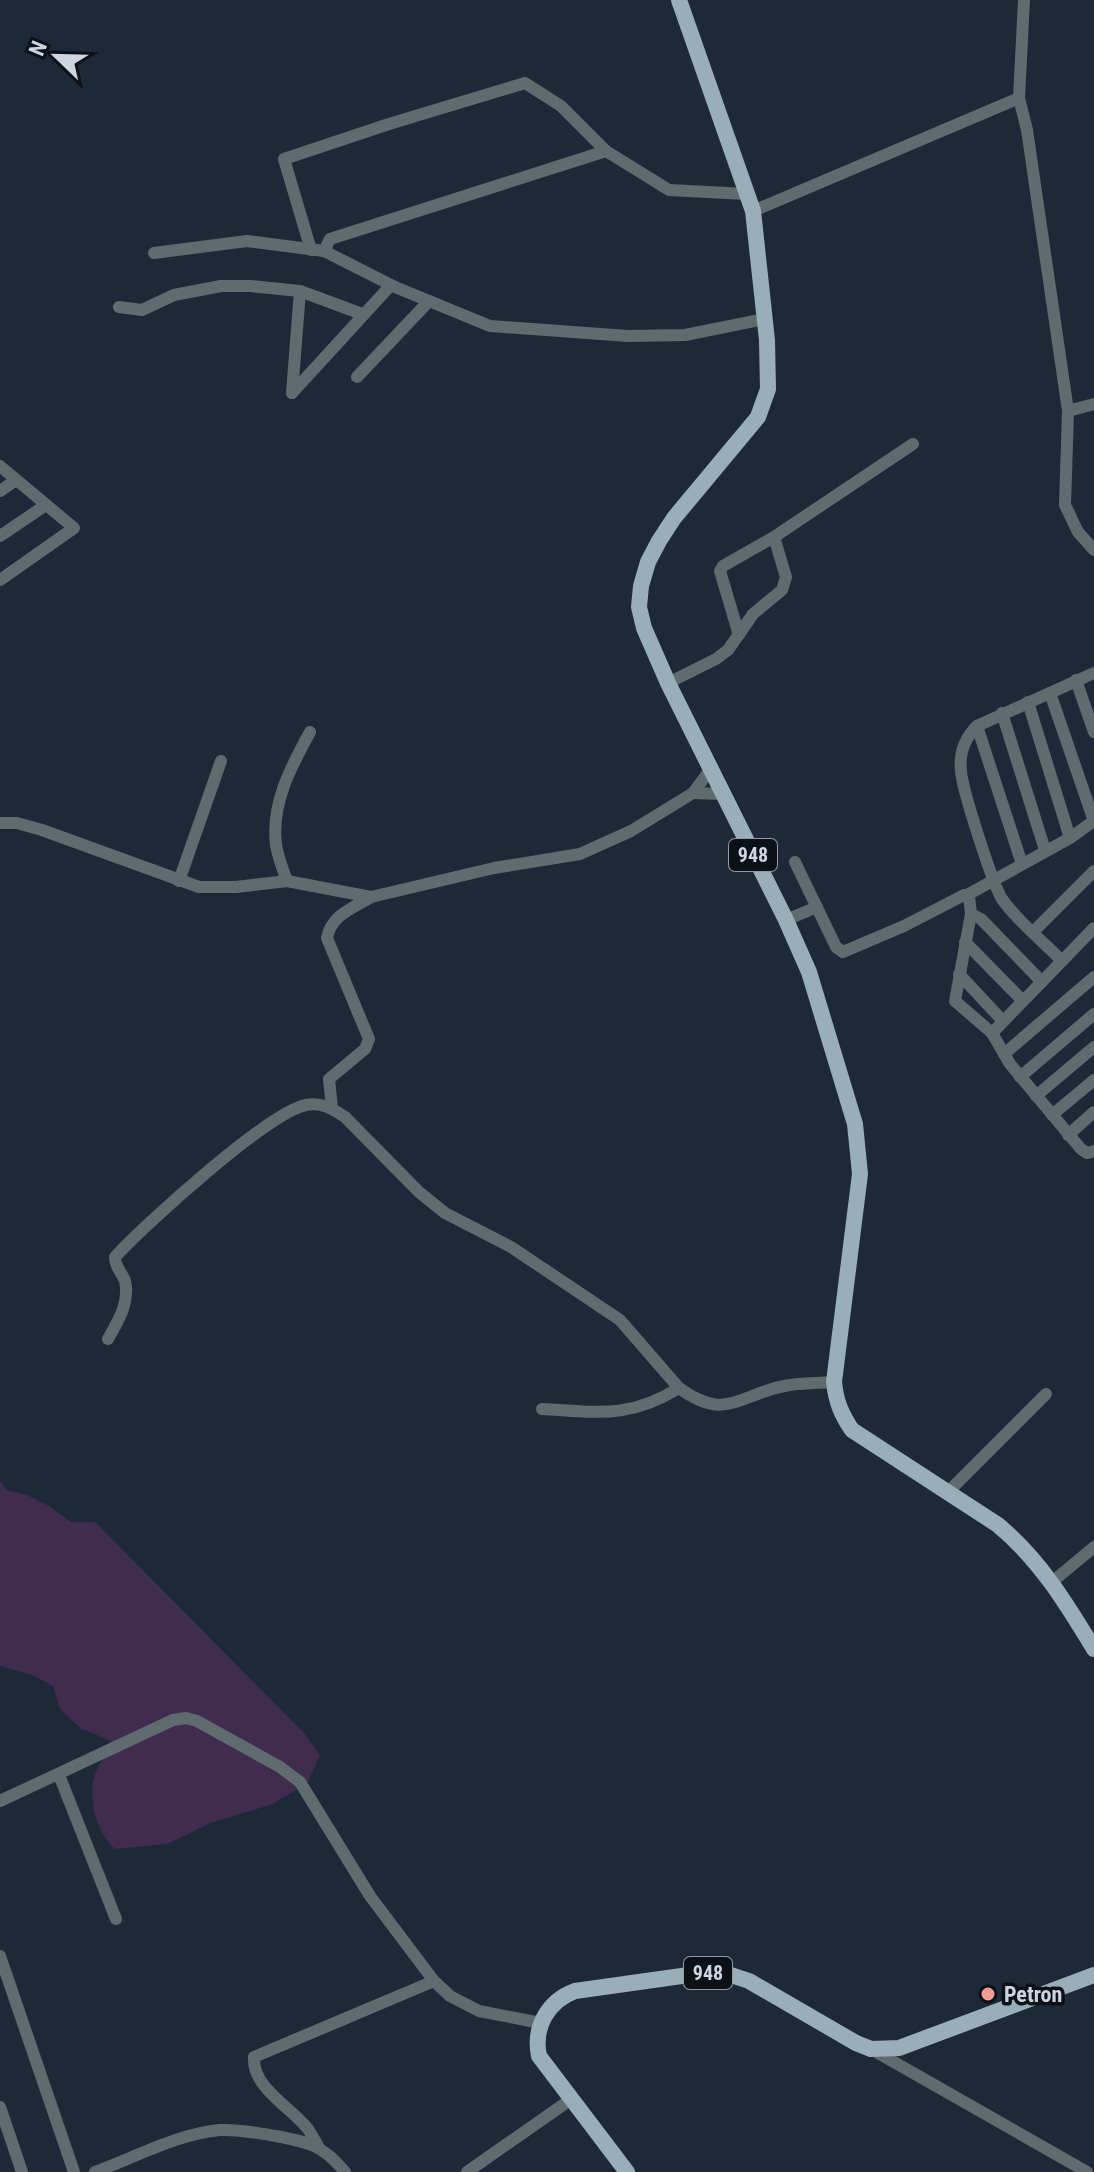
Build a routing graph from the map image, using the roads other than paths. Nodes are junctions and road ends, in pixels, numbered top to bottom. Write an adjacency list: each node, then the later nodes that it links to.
1 (679, 0): 5 (main road, 948)
2 (1024, 0): 3 (street)
3 (1019, 98): 6 (street); 17 (street)
4 (606, 151): 5 (street); 7 (street); 7 (street)
5 (746, 194): 6 (main road, 948)
6 (753, 211): 14 (main road, 948)
7 (317, 250): 8 (street); 9 (street)
8 (154, 253)
9 (391, 285): 11 (street); 13 (street)
10 (300, 291): 12 (street); 13 (street); 13 (street)
11 (429, 301): 14 (street); 15 (street)
12 (119, 307)
13 (362, 314)
14 (765, 319): 30 (main road, 948)
15 (357, 377)
16 (1094, 404): 17 (street)
17 (1068, 411): 25 (street)
18 (913, 444): 24 (street)
19 (0, 466): 20 (street)
20 (16, 480): 21 (street); 22 (street)
21 (0, 491)
22 (46, 505): 23 (street); 26 (street)
23 (0, 536)
24 (774, 537): 27 (street); 27 (street)
25 (1094, 550)
26 (0, 580)
27 (739, 635): 30 (street)
28 (1094, 673): 29 (street)
29 (1076, 680): 31 (street); 36 (street)
30 (668, 683): 38 (main road, 948)
31 (1050, 693): 32 (street); 41 (street)
32 (1028, 702): 33 (street); 43 (street)
33 (1002, 713): 34 (street); 44 (street)
34 (977, 726): 46 (street); 48 (street)
35 (310, 732): 50 (street)
36 (1094, 732)
37 (221, 761): 49 (street)
38 (710, 770): 39 (street); 40 (main road, 948)
39 (693, 793): 40 (street); 52 (street)
40 (722, 794): 55 (main road, 948)
41 (1094, 821): 43 (street)
42 (0, 823): 49 (street)
43 (1070, 838): 44 (street)
44 (1045, 850): 46 (street)
45 (795, 862): 53 (street)
46 (1022, 864): 48 (street)
47 (1094, 871): 57 (street)
48 (993, 879): 51 (street); 57 (street)
49 (179, 881): 50 (street)
50 (287, 881): 52 (street)
51 (967, 895): 53 (street); 54 (street)
52 (371, 897): 72 (street)
53 (817, 907): 55 (street)
54 (971, 914): 58 (street); 62 (street)
55 (786, 920): 78 (main road, 948)
56 (1094, 928): 59 (street)
57 (1033, 932): 59 (street)
58 (965, 942): 60 (street); 63 (street)
59 (1062, 961): 62 (street)
60 (959, 974): 65 (street); 66 (street)
61 (1094, 977): 68 (street)
62 (1042, 982): 63 (street)
63 (1023, 1001): 65 (street)
64 (1094, 1014): 69 (street)
65 (1003, 1021): 66 (street)
66 (992, 1033): 68 (street)
67 (1094, 1047): 71 (street)
68 (1004, 1054): 69 (street)
69 (1020, 1077): 71 (street)
70 (1094, 1080): 74 (street)
71 (1036, 1096): 74 (street)
72 (332, 1108): 77 (street); 79 (street)
73 (1094, 1112): 75 (street)
74 (1052, 1115): 75 (street)
75 (1068, 1135): 76 (street)
76 (1094, 1151)
77 (108, 1339)
78 (834, 1382): 79 (street); 82 (main road, 948)
79 (679, 1388): 81 (street)
80 (1046, 1394): 82 (street)
81 (542, 1409)
82 (947, 1493): 84 (main road, 948)
83 (1094, 1547): 84 (street)
84 (1052, 1582): 85 (main road, 948)
85 (1094, 1649)
86 (59, 1775): 87 (street); 88 (street); 91 (street)
87 (0, 1801)
88 (116, 1919)
89 (0, 1956): 98 (street)
90 (1094, 1975): 93 (main road)
91 (434, 1981): 92 (street); 96 (street)
92 (541, 2023): 93 (main road, 948); 94 (main road)
93 (871, 2049): 103 (street)
94 (570, 2100): 101 (street); 102 (main road)
95 (0, 2107): 97 (street)
96 (318, 2146): 99 (street); 100 (street)
97 (22, 2172)
98 (74, 2172)
99 (95, 2172)
100 (345, 2172)
101 (467, 2172)
102 (627, 2172)
103 (1087, 2172)

